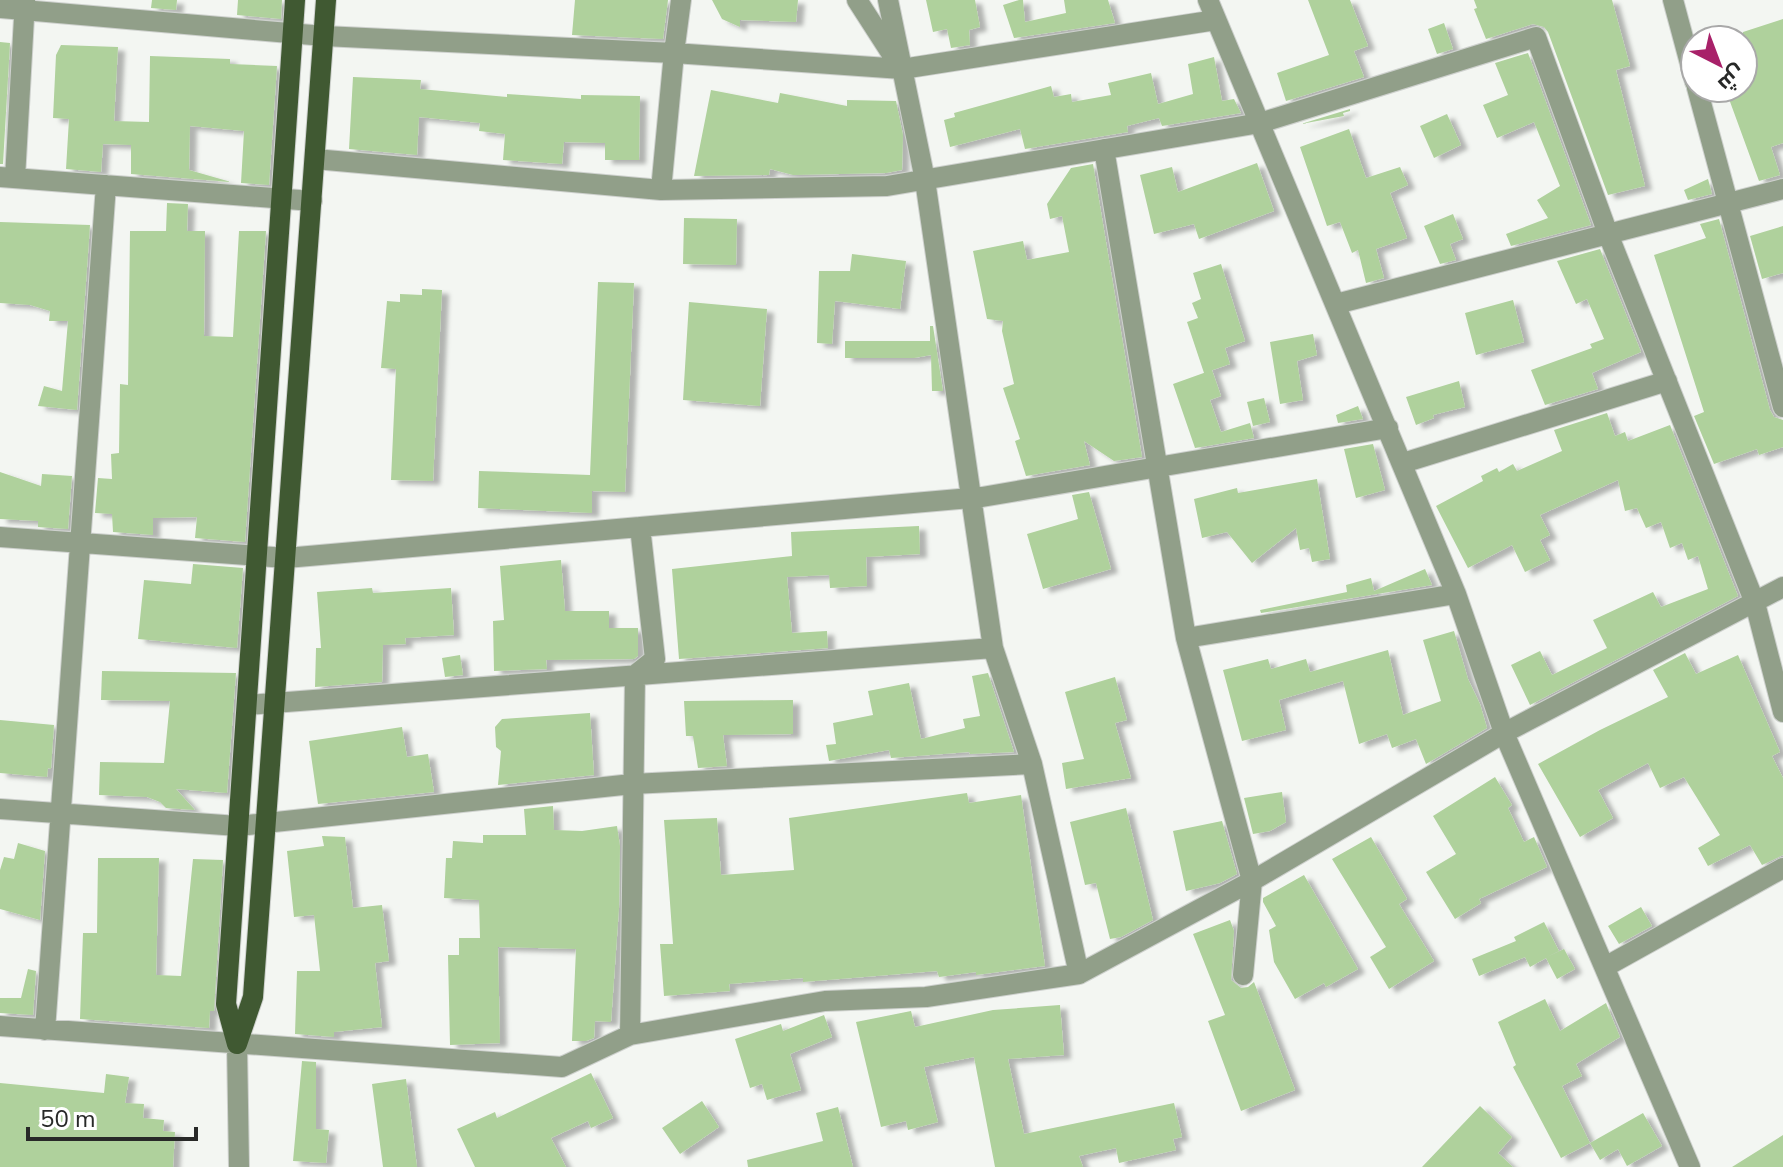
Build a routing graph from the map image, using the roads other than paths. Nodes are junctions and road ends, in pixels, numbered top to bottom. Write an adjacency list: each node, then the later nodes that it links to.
1 (295, 0): 12 (main road)
2 (326, 0): 13 (main road)
3 (681, 0): 14 (street)
4 (857, 0): 15 (street)
5 (888, 0): 15 (street)
6 (1208, 0): 10 (street)
7 (1673, 0): 11 (street)
8 (25, 5): 9 (street); 12 (street); 20 (street)
9 (0, 8)
10 (1216, 20): 15 (street); 17 (street)
11 (1679, 24)
12 (293, 33): 13 (street); 25 (main road)
13 (324, 36): 14 (street); 19 (main road)
14 (674, 53): 15 (street); 24 (street)
15 (902, 69): 21 (street)
16 (1701, 104): 27 (street)
17 (1260, 123): 18 (street); 28 (street); 29 (street)
18 (1104, 149): 21 (street); 34 (street)
19 (315, 159): 24 (street); 26 (main road)
20 (7, 178): 22 (street)
21 (925, 180): 24 (street); 35 (street)
22 (106, 185): 25 (street); 38 (street)
23 (1783, 189): 27 (street)
24 (661, 190)
25 (282, 198): 26 (street); 39 (main road)
26 (312, 201): 40 (main road)
27 (1728, 204): 28 (street); 31 (street)
28 (1608, 234): 29 (street); 30 (street)
29 (1336, 304): 32 (street)
30 (1667, 381): 33 (street); 43 (street)
31 (1783, 407)
32 (1388, 428): 33 (street); 34 (street)
33 (1403, 463): 42 (street)
34 (1157, 467): 35 (street); 44 (street)
35 (971, 498): 36 (street); 45 (street)
36 (640, 527): 40 (street); 46 (street)
37 (0, 537): 38 (street)
38 (80, 542): 39 (street); 54 (street)
39 (257, 554): 40 (street); 48 (main road)
40 (286, 558): 47 (main road)
41 (1783, 587): 43 (street)
42 (1456, 594): 44 (street); 50 (street)
43 (1755, 603): 49 (street); 50 (street)
44 (1186, 638): 58 (street)
45 (993, 648): 46 (street); 51 (street)
46 (635, 675): 47 (street); 52 (street)
47 (275, 703): 48 (street); 55 (main road)
48 (247, 705): 56 (main road)
49 (1783, 712)
50 (1504, 733): 58 (street); 59 (street)
51 (1032, 764): 52 (street); 60 (street)
52 (632, 784): 55 (street); 64 (street)
53 (0, 809): 54 (street)
54 (60, 813): 56 (street); 63 (street)
55 (266, 824): 56 (street); 65 (main road)
56 (238, 826): 65 (main road)
57 (1783, 868): 59 (street)
58 (1252, 881): 60 (street); 61 (street)
59 (1605, 967): 67 (street)
60 (1079, 974): 64 (street)
61 (1243, 975)
62 (0, 1026): 63 (street)
63 (45, 1030): 65 (street)
64 (630, 1035): 65 (street)
65 (237, 1044): 66 (street)
66 (239, 1167)
67 (1690, 1167)

